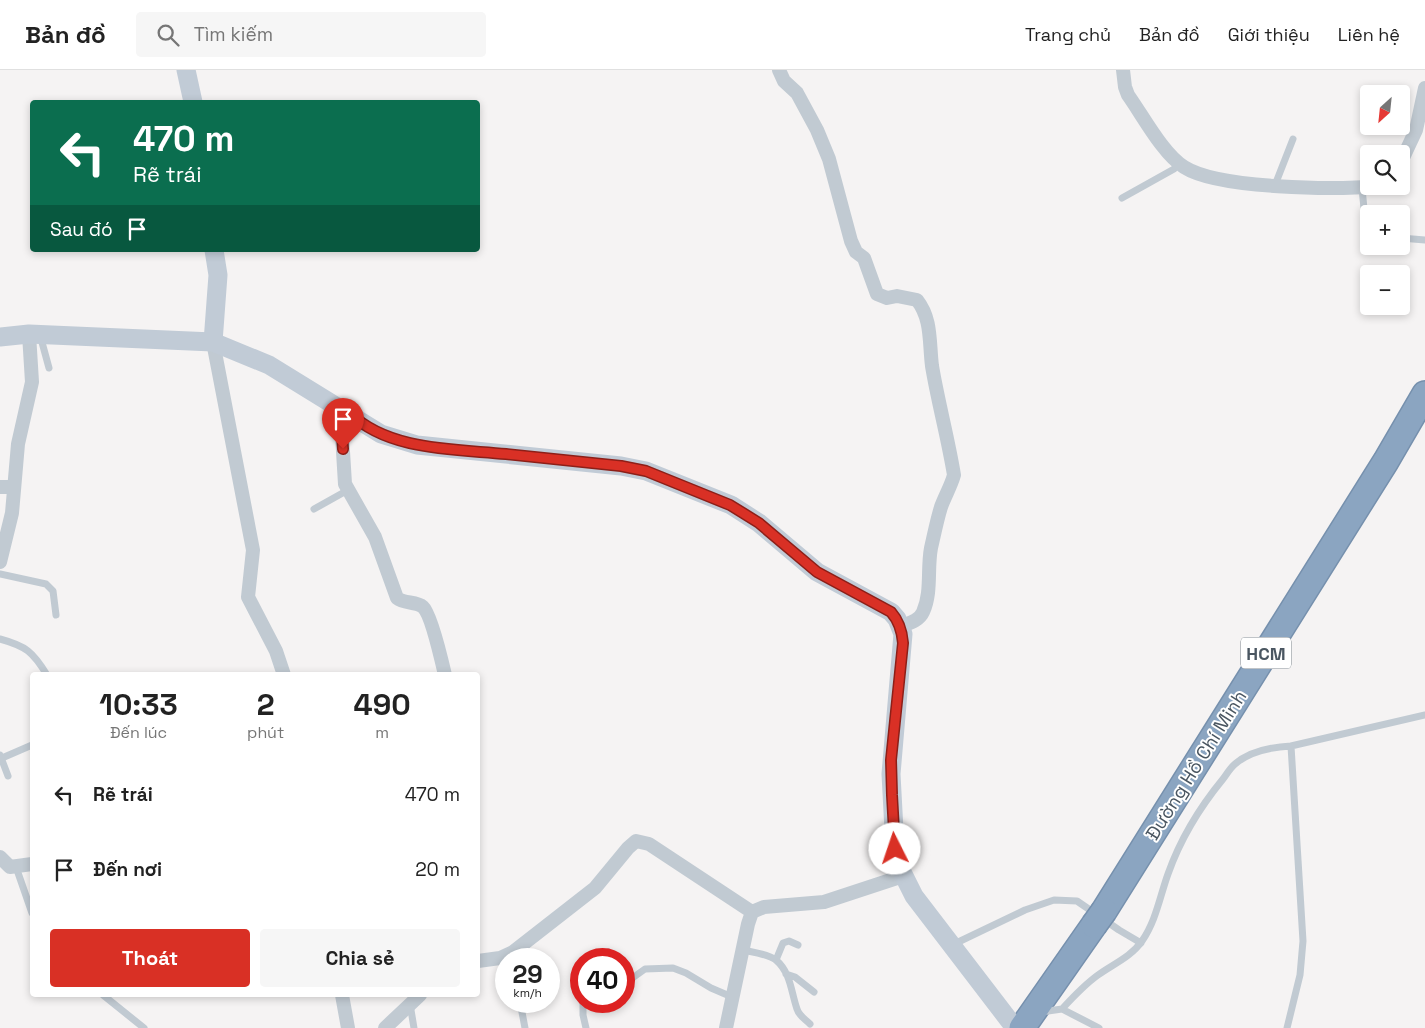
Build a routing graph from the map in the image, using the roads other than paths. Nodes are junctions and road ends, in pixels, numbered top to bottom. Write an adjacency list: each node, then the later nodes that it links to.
1 (186, 70): 5 (street)
2 (778, 70): 27 (street)
3 (1123, 70): 8 (street)
4 (1425, 88): 7 (street)
5 (194, 100)
6 (1293, 139): 9 (lane)
7 (1409, 145)
8 (1178, 162): 9 (street); 11 (lane)
9 (1275, 185): 10 (street)
10 (1360, 188)
11 (1122, 198)
12 (1410, 239): 13 (lane)
13 (1425, 240)
14 (214, 252): 17 (street)
15 (34, 334): 16 (street); 17 (street); 18 (lane); 21 (street)
16 (0, 337)
17 (213, 342): 20 (street); 30 (street)
18 (49, 368)
19 (1425, 394): 59 (highway, Đường Hồ Chí Minh / HCM)
20 (350, 413): 22 (street); 27 (street)
21 (7, 487): 24 (street)
22 (348, 490): 23 (lane); 31 (street)
23 (314, 509)
24 (0, 562)
25 (0, 574): 26 (lane)
26 (56, 615)
27 (901, 626): 40 (street)
28 (0, 639): 29 (lane)
29 (46, 672)
30 (283, 672)
31 (444, 672)
32 (1425, 714): 34 (lane)
33 (30, 746): 35 (lane)
34 (1291, 746): 44 (lane); 69 (lane)
35 (1, 757): 36 (lane)
36 (8, 776)
37 (0, 857): 39 (street)
38 (30, 864): 39 (street)
39 (16, 867): 41 (lane)
40 (903, 876): 42 (street); 45 (street)
41 (30, 907)
42 (752, 912): 46 (street); 48 (street)
43 (798, 944): 47 (lane)
44 (1141, 944): 45 (lane); 56 (lane)
45 (952, 946): 59 (street)
46 (743, 950): 47 (lane); 54 (street)
47 (776, 960): 49 (lane)
48 (480, 961)
49 (786, 974): 51 (lane); 60 (lane)
50 (635, 976): 54 (lane)
51 (814, 992)
52 (105, 997): 61 (lane)
53 (342, 997): 62 (street)
54 (732, 997): 67 (street)
55 (415, 1000): 63 (street); 64 (lane)
56 (1062, 1009): 59 (lane); 68 (lane)
57 (522, 1013): 65 (lane)
58 (583, 1013): 66 (lane)
59 (1023, 1023)
60 (810, 1024)
61 (144, 1028)
62 (348, 1028)
63 (385, 1028)
64 (414, 1028)
65 (525, 1028)
66 (586, 1028)
67 (726, 1028)
68 (1099, 1028)
69 (1288, 1028)

